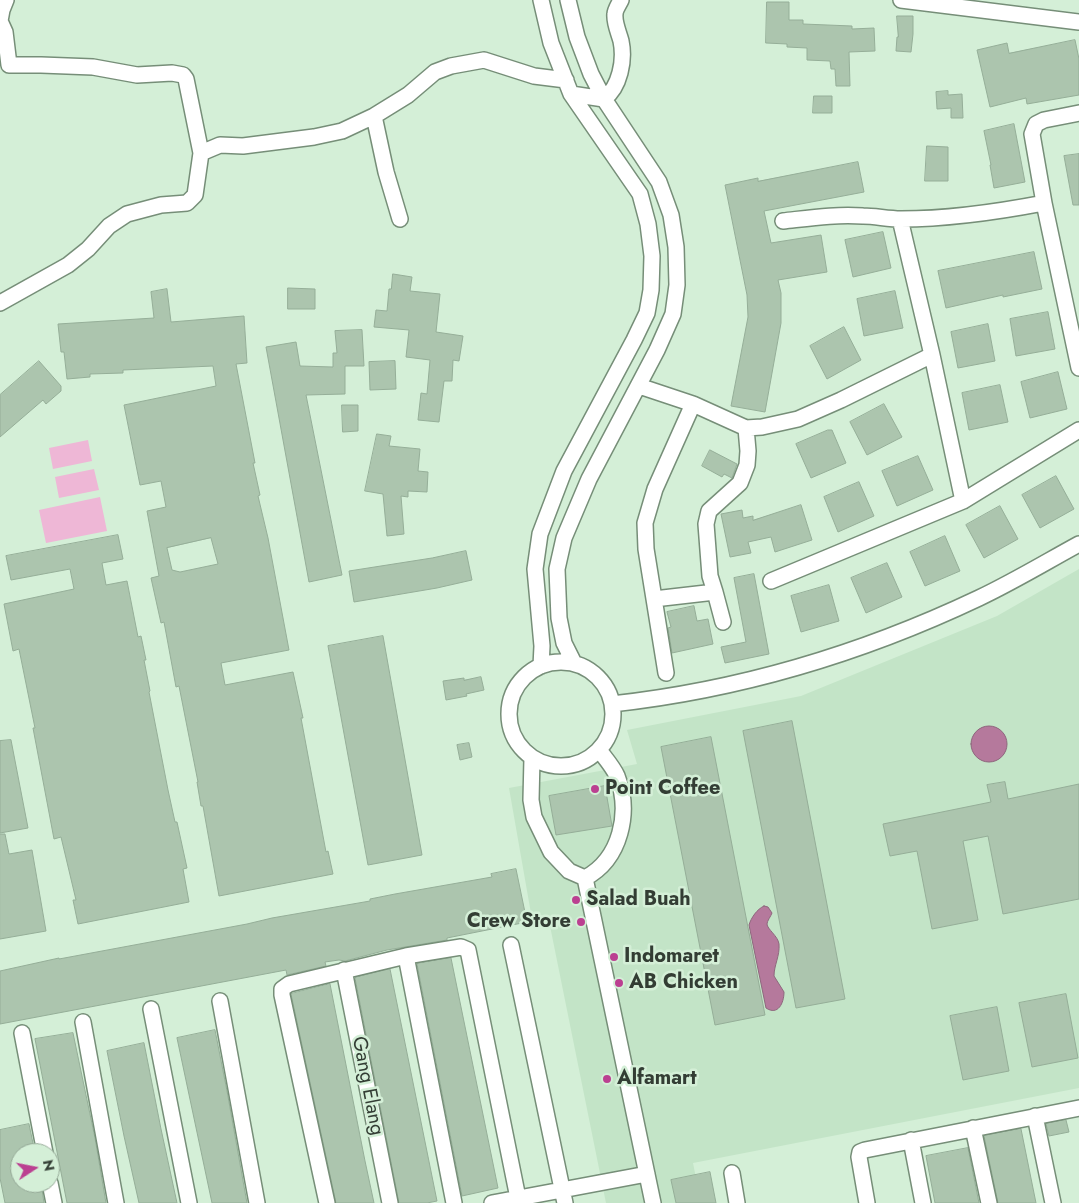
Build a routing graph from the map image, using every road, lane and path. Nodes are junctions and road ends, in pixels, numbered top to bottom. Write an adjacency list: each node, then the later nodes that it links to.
1 (6, 0): 6 (street)
2 (541, 0): 9 (street)
3 (568, 0): 10 (street)
4 (621, 0): 10 (street)
5 (901, 0): 7 (street)
6 (0, 21): 8 (street)
7 (1079, 22)
8 (3, 70): 13 (street)
9 (568, 87): 10 (street); 12 (street); 32 (street)
10 (604, 99): 21 (street)
11 (1079, 113): 14 (street)
12 (374, 116): 13 (street); 15 (street)
13 (201, 153): 18 (street)
14 (1044, 202): 16 (street); 20 (street)
15 (400, 219)
16 (900, 219): 17 (street); 19 (street)
17 (783, 221)
18 (0, 303)
19 (932, 354): 23 (street); 25 (street)
20 (1079, 368)
21 (639, 386): 22 (street); 31 (street)
22 (693, 404): 23 (street); 29 (street)
23 (746, 428): 28 (street)
24 (1079, 430): 25 (street)
25 (963, 501): 27 (street)
26 (1079, 544): 34 (street)
27 (771, 581)
28 (714, 592): 29 (street); 30 (street)
29 (654, 599): 33 (street)
30 (723, 622)
31 (574, 664): 32 (street); 34 (street)
32 (541, 666): 36 (street)
33 (666, 673)
34 (612, 704): 35 (street)
35 (599, 750): 36 (street); 37 (street)
36 (532, 758): 37 (street)
37 (585, 878): 51 (street)
38 (511, 945): 52 (street)
39 (406, 956): 40 (street); 53 (street); 59 (street)
40 (344, 970): 57 (street); 58 (street, Gang Elang)
41 (220, 1001): 56 (street)
42 (151, 1009): 55 (street)
43 (84, 1022): 54 (street)
44 (22, 1032): 49 (street)
45 (1079, 1108): 46 (street)
46 (1034, 1116): 47 (street); 66 (street)
47 (973, 1128): 48 (street); 65 (street)
48 (911, 1140): 63 (street); 64 (street)
49 (42, 1143)
50 (732, 1173): 62 (street)
51 (647, 1174): 52 (street); 61 (street)
52 (564, 1197): 53 (street)
53 (518, 1201): 60 (street)
54 (116, 1203)
55 (189, 1203)
56 (257, 1203)
57 (327, 1203)
58 (390, 1203)
59 (454, 1203)
60 (492, 1203)
61 (653, 1203)
62 (737, 1203)
63 (867, 1203)
64 (923, 1203)
65 (989, 1203)
66 (1053, 1203)

